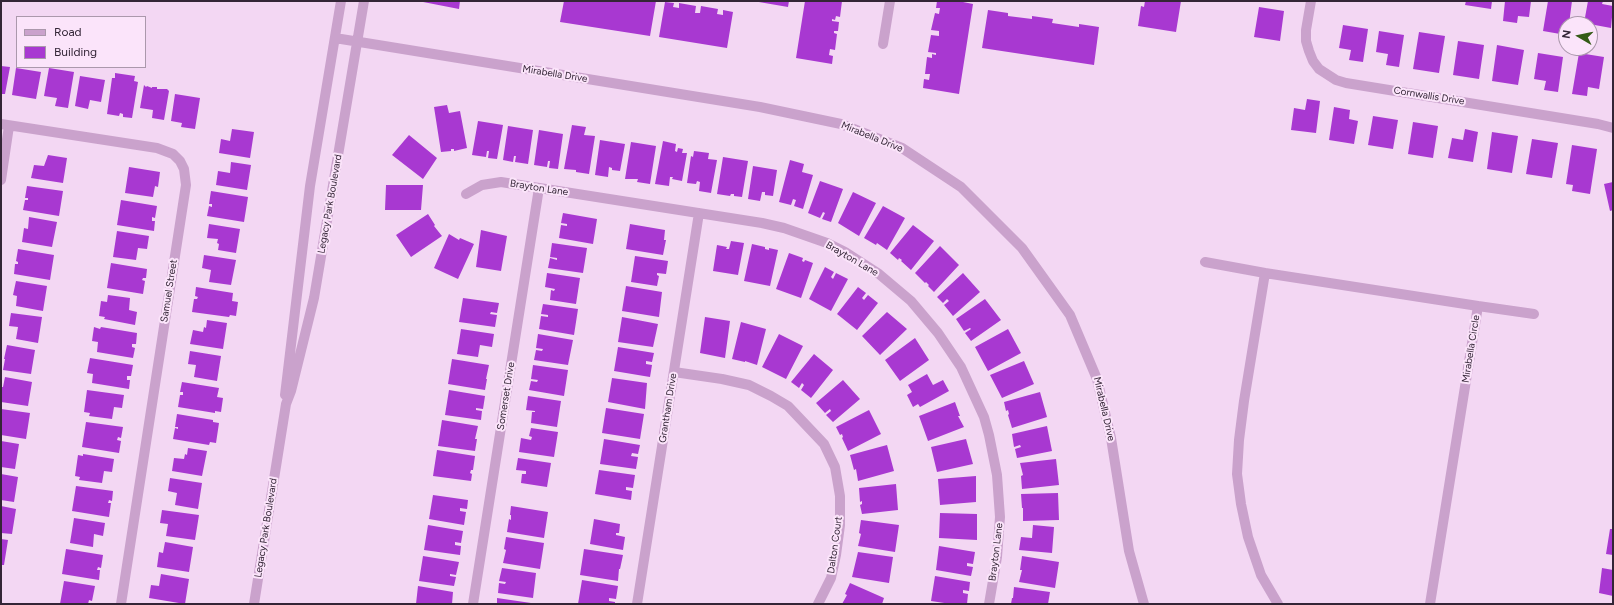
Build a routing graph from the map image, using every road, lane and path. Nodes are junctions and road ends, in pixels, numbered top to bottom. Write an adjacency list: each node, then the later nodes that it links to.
1 (341, 1): 5 (street, Legacy Park Boulevard)
2 (364, 1): 6 (street, Legacy Park Boulevard)
3 (890, 1): 7 (street)
4 (1311, 1): 9 (street, Cornwallis Drive)
5 (335, 38): 6 (street, Mirabella Drive); 19 (street, Legacy Park Boulevard)
6 (357, 42): 19 (street, Legacy Park Boulevard); 26 (street, Mirabella Drive)
7 (883, 44)
8 (5, 125): 10 (street); 20 (street, Samuel Street)
9 (1613, 128)
10 (1, 180)
11 (538, 188): 12 (street, Brayton Lane); 13 (street, Brayton Lane); 22 (street, Somerset Drive)
12 (466, 194)
13 (699, 213): 18 (street, Grantham Drive); 25 (street, Brayton Lane)
14 (1206, 262): 15 (street, Mirabella Circle)
15 (1265, 273): 16 (street, Mirabella Circle); 27 (street)
16 (1478, 306): 17 (street); 28 (street, Mirabella Circle)
17 (1534, 314)
18 (674, 372): 23 (street, Grantham Drive); 24 (street, Dalton Court)
19 (286, 404): 21 (street, Legacy Park Boulevard)
20 (121, 604)
21 (254, 604)
22 (473, 604)
23 (637, 604)
24 (818, 604)
25 (989, 604)
26 (1144, 604)
27 (1278, 604)
28 (1430, 604)

